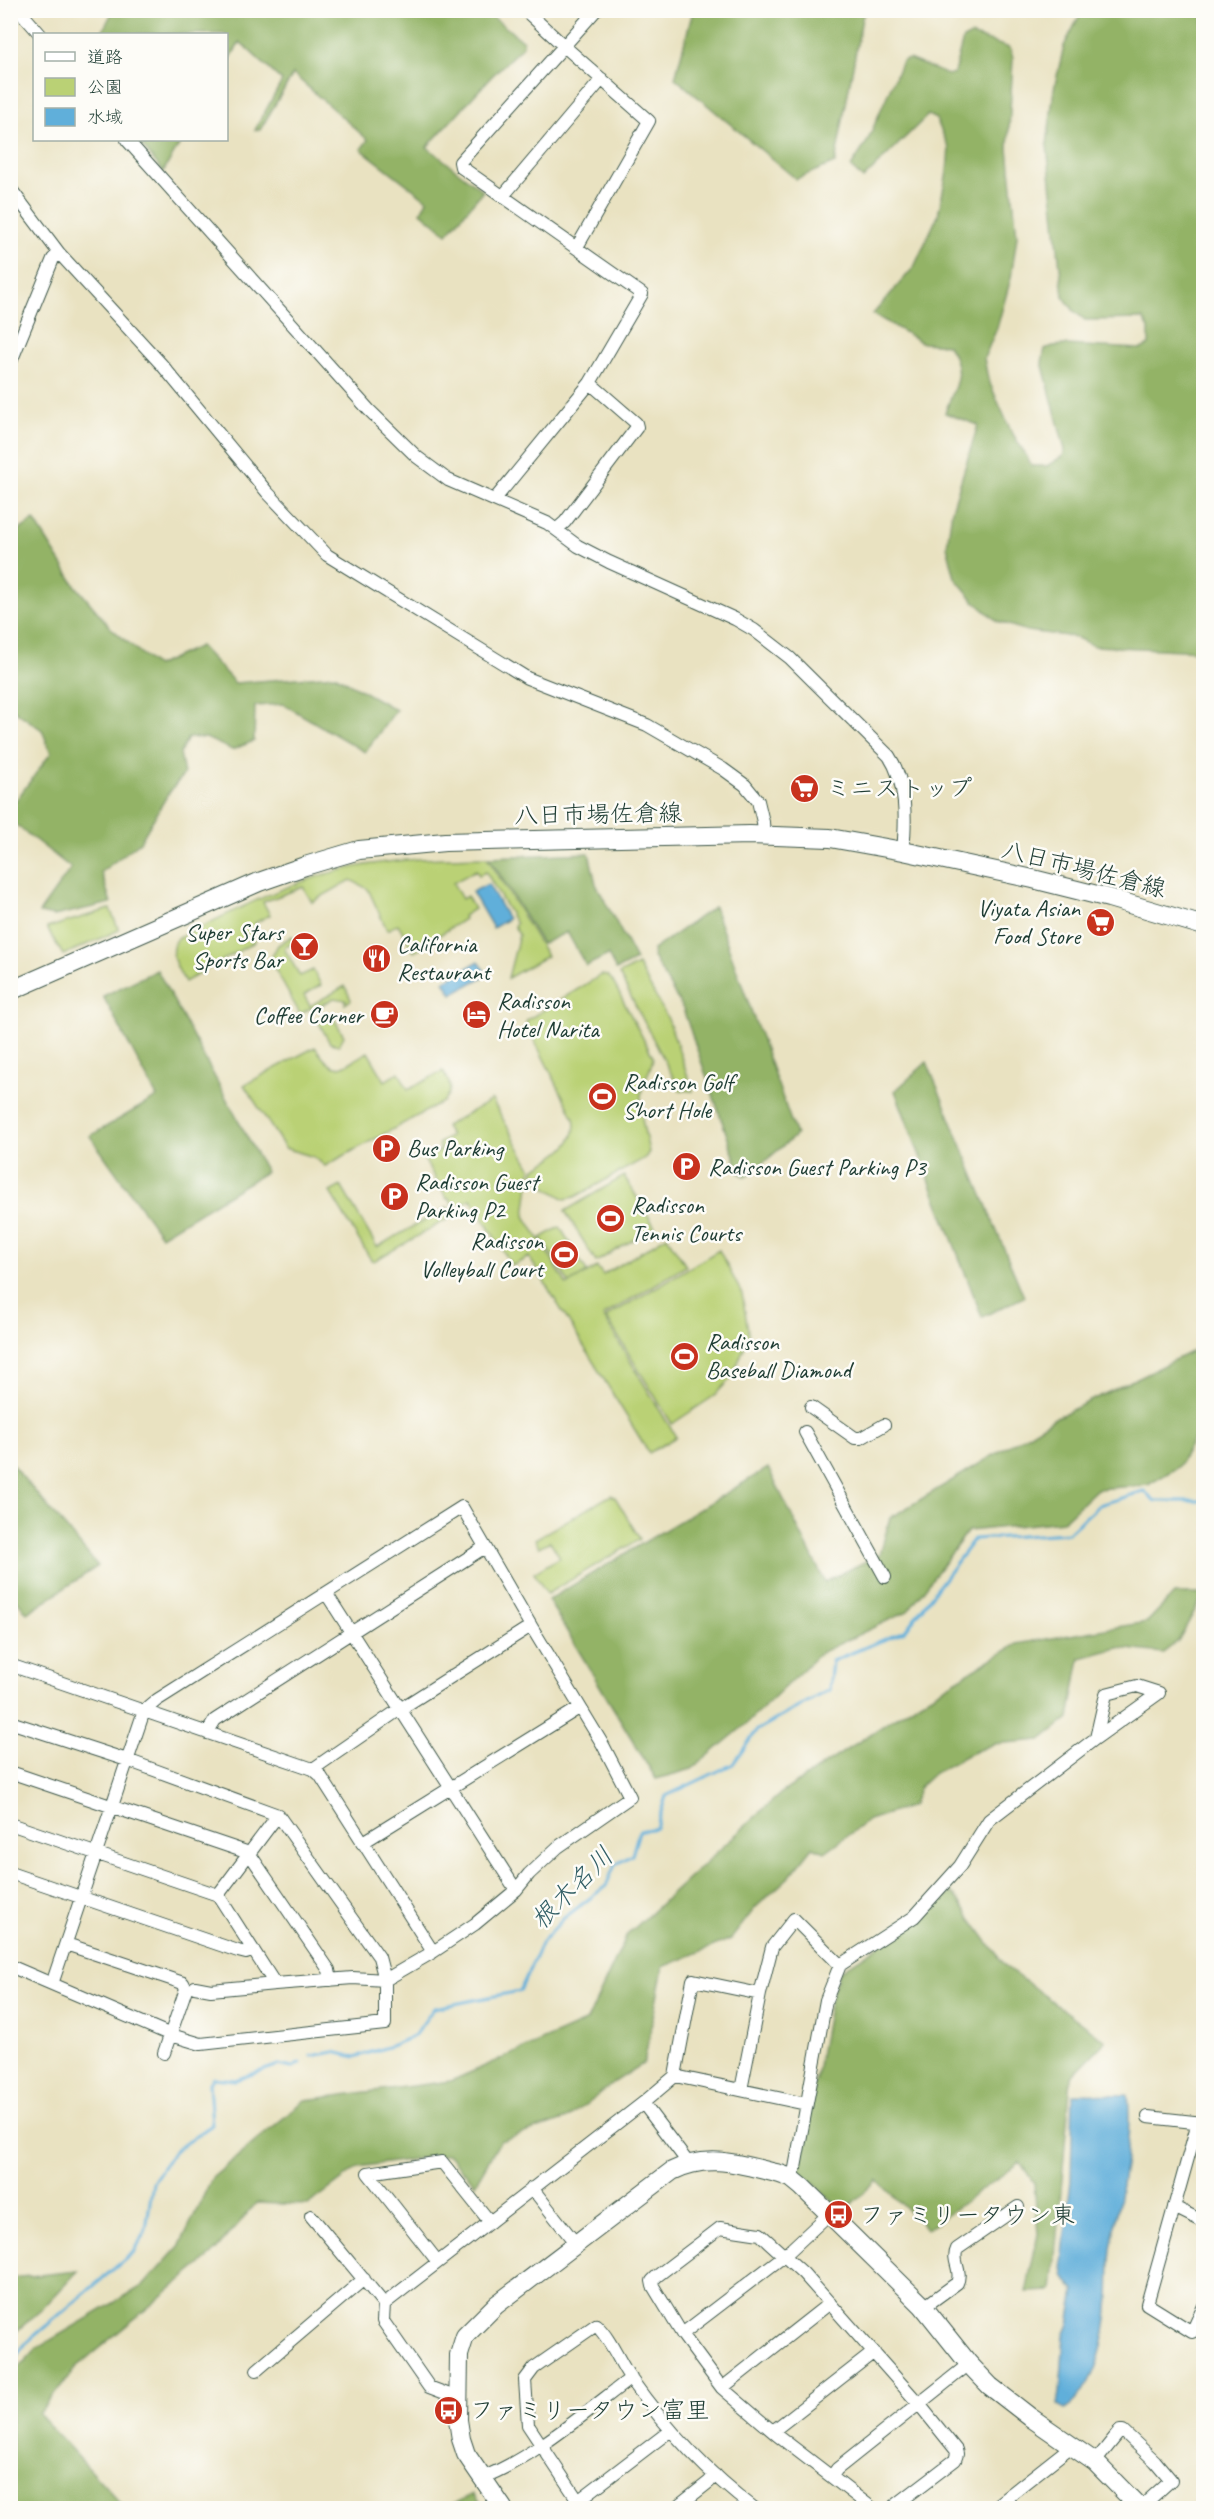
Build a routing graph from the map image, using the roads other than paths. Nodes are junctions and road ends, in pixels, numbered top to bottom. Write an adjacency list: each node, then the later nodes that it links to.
1 (19, 10): 4 (street)
2 (525, 10): 5 (street)
3 (596, 10): 5 (street)
4 (39, 33)
5 (564, 46): 6 (street); 9 (street)
6 (602, 79): 9 (street); 10 (street)
7 (129, 141): 14 (street)
8 (10, 188): 11 (street)
9 (503, 196): 10 (street)
10 (577, 247): 13 (street)
11 (59, 253): 12 (street); 16 (street)
12 (10, 364)
13 (590, 383): 14 (street); 15 (street)
14 (495, 499): 15 (street)
15 (557, 529): 17 (street)
16 (764, 835): 17 (main road, 八日市場佐倉線); 19 (main road, 八日市場佐倉線)
17 (903, 851): 18 (main road, 八日市場佐倉線)
18 (1203, 926)
19 (10, 991)
20 (812, 1407): 21 (street)
21 (884, 1425)
22 (805, 1432): 24 (street)
23 (486, 1547): 25 (street); 26 (street); 27 (street)
24 (885, 1577)
25 (326, 1593): 27 (street); 31 (street)
26 (531, 1626): 29 (street); 30 (street)
27 (351, 1633): 30 (street); 33 (street)
28 (10, 1665): 31 (street)
29 (579, 1708): 38 (street); 46 (street)
30 (400, 1709): 36 (street); 38 (street)
31 (144, 1711): 33 (street); 35 (street)
32 (10, 1722): 35 (street)
33 (207, 1733): 36 (street)
34 (1096, 1738): 34 (street); 52 (street)
35 (127, 1760): 39 (street); 40 (street)
36 (313, 1769): 42 (street)
37 (10, 1772): 39 (street)
38 (451, 1788): 42 (street); 46 (street)
39 (113, 1807): 43 (street); 44 (street)
40 (278, 1815): 43 (street); 55 (street)
41 (10, 1824): 44 (street)
42 (362, 1843): 51 (street)
43 (249, 1852): 47 (street); 54 (street)
44 (98, 1854): 47 (street); 48 (street)
45 (10, 1873): 48 (street)
46 (516, 1890): 51 (street)
47 (218, 1895): 50 (street)
48 (81, 1898): 49 (street); 50 (street)
49 (66, 1944): 56 (street); 60 (street)
50 (253, 1950): 57 (street)
51 (433, 1952): 55 (street)
52 (840, 1965): 59 (street); 65 (street)
53 (10, 1966): 56 (street)
54 (331, 1980): 55 (street); 57 (street)
55 (385, 1980): 60 (street)
56 (52, 1984): 60 (street)
57 (275, 1984): 58 (street)
58 (195, 1987)
59 (760, 1994): 62 (street); 63 (street)
60 (171, 2035): 61 (street)
61 (164, 2053)
62 (675, 2076): 63 (street); 64 (street)
63 (741, 2090): 65 (street)
64 (643, 2103): 68 (street); 70 (street)
65 (806, 2104): 69 (street)
66 (1148, 2117): 67 (street)
67 (1201, 2122): 72 (street)
68 (689, 2164): 69 (main road); 77 (main road)
69 (791, 2178): 73 (main road)
70 (532, 2188): 75 (street); 77 (street)
71 (1018, 2207): 84 (street)
72 (1174, 2207): 76 (street); 83 (street)
73 (830, 2213): 78 (street); 84 (main road)
74 (311, 2216): 80 (street)
75 (490, 2222): 79 (street); 79 (street)
76 (1203, 2222)
77 (576, 2244): 91 (main road)
78 (784, 2256): 81 (street); 85 (street); 85 (street)
79 (438, 2262): 82 (street)
80 (364, 2280): 82 (street); 88 (street)
81 (830, 2303): 86 (street); 90 (street)
82 (384, 2304): 91 (street)
83 (1203, 2306)
84 (924, 2307): 87 (main road)
85 (682, 2334): 90 (street)
86 (874, 2352): 92 (street); 94 (street)
87 (969, 2364): 92 (street); 96 (main road)
88 (257, 2370)
89 (631, 2378): 93 (street); 95 (street); 95 (street)
90 (722, 2388): 94 (street)
91 (458, 2398): 100 (main road)
92 (919, 2404): 99 (street); 106 (street)
93 (671, 2430): 98 (street); 101 (street)
94 (773, 2431): 99 (street)
95 (541, 2444): 100 (street); 101 (street)
96 (1072, 2445): 97 (main road); 107 (street)
97 (1095, 2462): 108 (main road); 108 (street)
98 (715, 2475): 103 (street); 104 (street)
99 (832, 2476): 105 (street)
100 (482, 2478): 102 (main road)
101 (580, 2505)
102 (503, 2508)
103 (676, 2508)
104 (754, 2508)
105 (872, 2508)
106 (892, 2508)
107 (993, 2508)
108 (1140, 2508)

